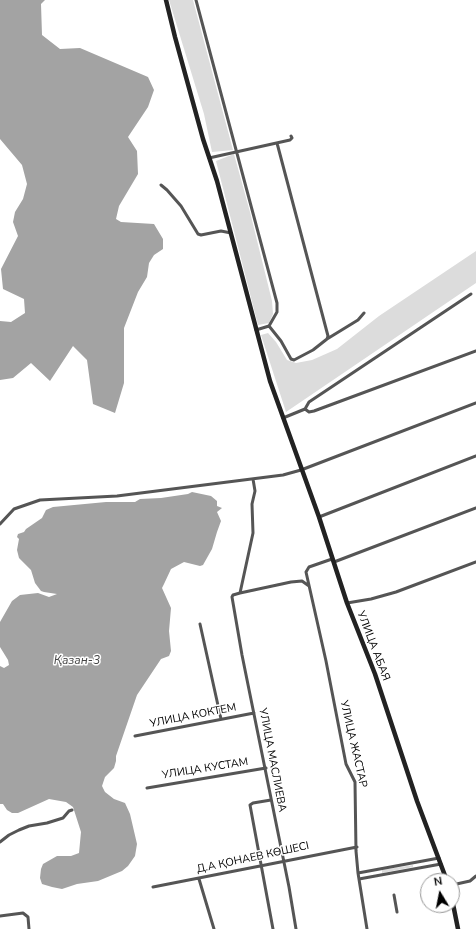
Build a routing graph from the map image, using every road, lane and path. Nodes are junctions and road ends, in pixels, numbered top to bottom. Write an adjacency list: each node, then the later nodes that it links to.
1 (166, 0): 6 (main road, УЛИЦА АБАЯ)
2 (196, 0): 5 (street)
3 (291, 136): 4 (street)
4 (277, 143): 5 (street); 13 (street)
5 (237, 152): 6 (street); 11 (street)
6 (209, 158): 8 (main road, УЛИЦА АБАЯ)
7 (161, 185): 8 (street)
8 (231, 233): 12 (main road, УЛИЦА АБАЯ)
9 (471, 294): 16 (street)
10 (364, 313): 13 (street)
11 (269, 326): 12 (street); 13 (street)
12 (256, 330): 17 (main road, УЛИЦА АБАЯ)
13 (327, 339)
14 (476, 351): 16 (street)
15 (476, 403): 19 (street)
16 (305, 409): 17 (street)
17 (283, 418): 19 (main road, УЛИЦА АБАЯ)
18 (476, 456): 22 (street)
19 (301, 470): 20 (street); 22 (main road, УЛИЦА АБАЯ)
20 (253, 479): 23 (street); 27 (street)
21 (476, 508): 24 (street)
22 (319, 517): 24 (main road, УЛИЦА АБАЯ)
23 (0, 524)
24 (333, 560): 26 (street, УЛИЦА ЖАСТАР); 28 (main road, УЛИЦА АБАЯ)
25 (476, 562): 28 (street)
26 (309, 586): 27 (street); 38 (street, УЛИЦА ЖАСТАР)
27 (240, 593): 30 (street, УЛИЦА МАСЛИЕВА)
28 (346, 603): 39 (main road, УЛИЦА АБАЯ)
29 (200, 624): 31 (street)
30 (254, 713): 31 (street, УЛИЦА КОКТЕМ); 33 (street, УЛИЦА МАСЛИЕВА)
31 (220, 719): 32 (street, УЛИЦА КОКТЕМ)
32 (135, 736)
33 (266, 768): 34 (street, УЛИЦА КУСТАМ); 35 (street, УЛИЦА МАСЛИЕВА)
34 (147, 788)
35 (271, 800): 40 (street, УЛИЦА МАСЛИЕВА); 42 (street)
36 (72, 810): 37 (street)
37 (0, 842)
38 (357, 847): 40 (street, Д.А ҚОНАЕВ КӨШЕСІ); 43 (street, УЛИЦА ЖАСТАР)
39 (439, 858): 41 (main road, УЛИЦА АБАЯ); 43 (street)
40 (284, 862): 42 (street, Д.А ҚОНАЕВ КӨШЕСІ); 57 (street, УЛИЦА МАСЛИЕВА)
41 (441, 864): 44 (main road, УЛИЦА АБАЯ); 47 (street)
42 (262, 866): 46 (street, Д.А ҚОНАЕВ КӨШЕСІ); 56 (street)
43 (358, 873): 47 (street, УЛИЦА ЖАСТАР)
44 (444, 873)
45 (476, 876): 48 (street)
46 (199, 879): 49 (street, Д.А ҚОНАЕВ КӨШЕСІ); 55 (street)
47 (359, 879): 58 (street, УЛИЦА ЖАСТАР)
48 (460, 883)
49 (153, 887)
50 (394, 895): 51 (street)
51 (397, 912)
52 (455, 913): 59 (main road)
53 (0, 916): 54 (street)
54 (29, 929)
55 (214, 929)
56 (273, 929)
57 (296, 929)
58 (367, 929)
59 (458, 929)

